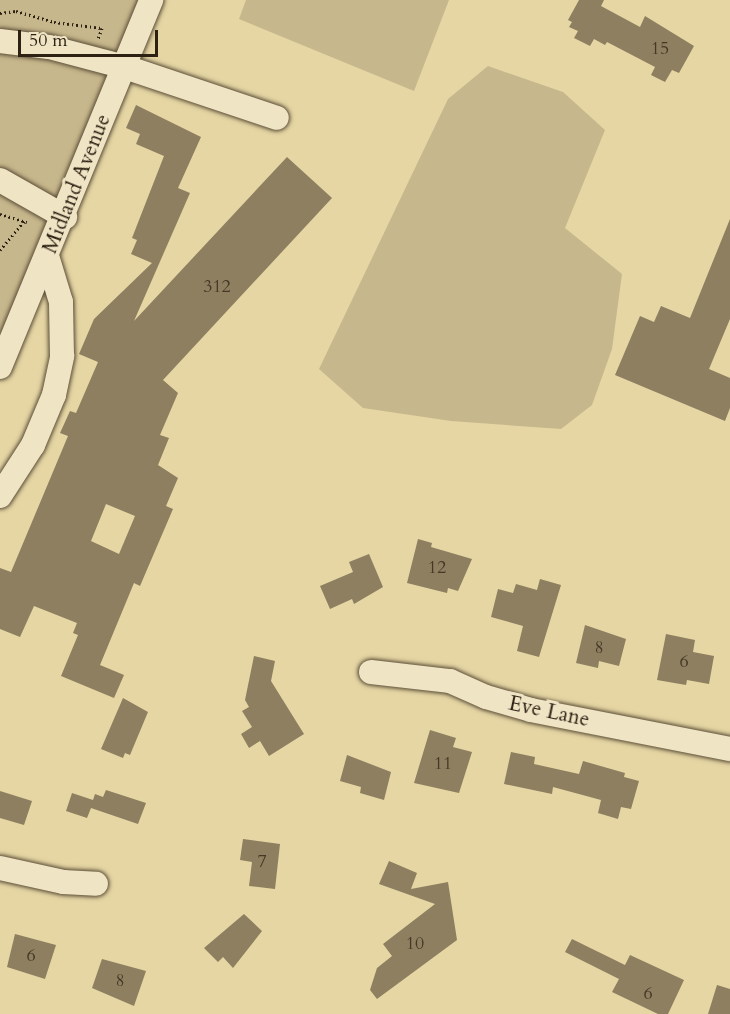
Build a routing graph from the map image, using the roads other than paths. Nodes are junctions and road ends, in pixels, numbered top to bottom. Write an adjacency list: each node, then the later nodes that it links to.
1 (151, 0): 3 (street, Midland Avenue)
2 (0, 41): 3 (street)
3 (125, 67): 4 (street); 6 (street, Midland Avenue)
4 (277, 118)
5 (0, 180): 6 (street)
6 (64, 217): 7 (street, Midland Avenue)
7 (47, 256): 8 (street, Midland Avenue); 9 (street)
8 (0, 367)
9 (0, 496)
10 (371, 672): 11 (street, Eve Lane)
11 (730, 749)
12 (0, 868): 13 (street)
13 (96, 884)

